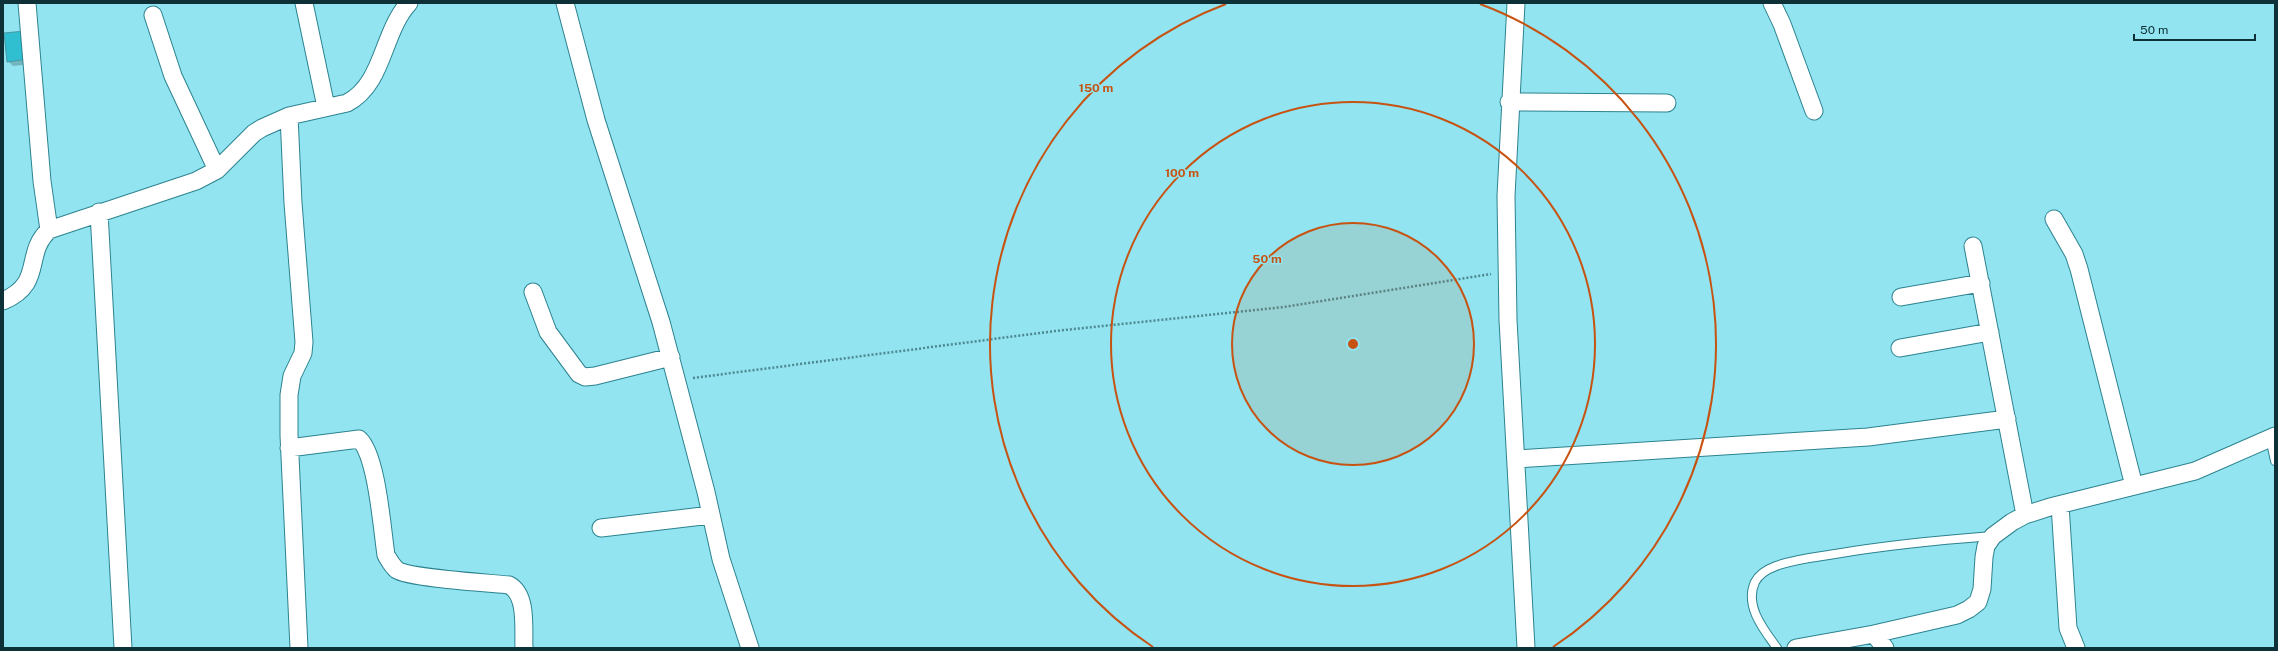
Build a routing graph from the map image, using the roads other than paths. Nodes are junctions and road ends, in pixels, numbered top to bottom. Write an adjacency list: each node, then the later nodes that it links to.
1 (27, 3): 16 (street)
2 (304, 3): 10 (street)
3 (410, 3): 10 (street)
4 (565, 3): 24 (street)
5 (1516, 3): 8 (street)
6 (1772, 3): 11 (street)
7 (153, 15): 13 (street)
8 (1509, 102): 9 (street); 28 (street)
9 (1667, 103)
10 (326, 107): 12 (street)
11 (1814, 111)
12 (289, 116): 13 (street); 27 (street)
13 (216, 170): 14 (street)
14 (99, 212): 16 (street); 37 (street)
15 (2054, 219): 30 (street)
16 (49, 230): 21 (street)
17 (1973, 246): 18 (street)
18 (1981, 283): 20 (street); 22 (street)
19 (533, 292): 24 (street)
20 (1901, 297)
21 (3, 301)
22 (1990, 332): 23 (street); 25 (street)
23 (1900, 348)
24 (670, 357): 32 (street)
25 (2007, 420): 28 (street); 33 (street)
26 (2273, 437): 29 (lane); 30 (street)
27 (289, 448): 38 (street); 39 (street)
28 (1516, 459): 41 (street)
29 (2275, 461)
30 (2134, 486): 31 (street)
31 (2060, 505): 33 (street); 45 (street)
32 (711, 515): 34 (street); 40 (street)
33 (2025, 515): 35 (street)
34 (601, 528)
35 (1993, 536): 36 (street); 42 (lane)
36 (1874, 634): 43 (street); 44 (street)
37 (123, 648)
38 (299, 648)
39 (524, 648)
40 (750, 648)
41 (1526, 648)
42 (1777, 648)
43 (1796, 648)
44 (1885, 648)
45 (2076, 648)

